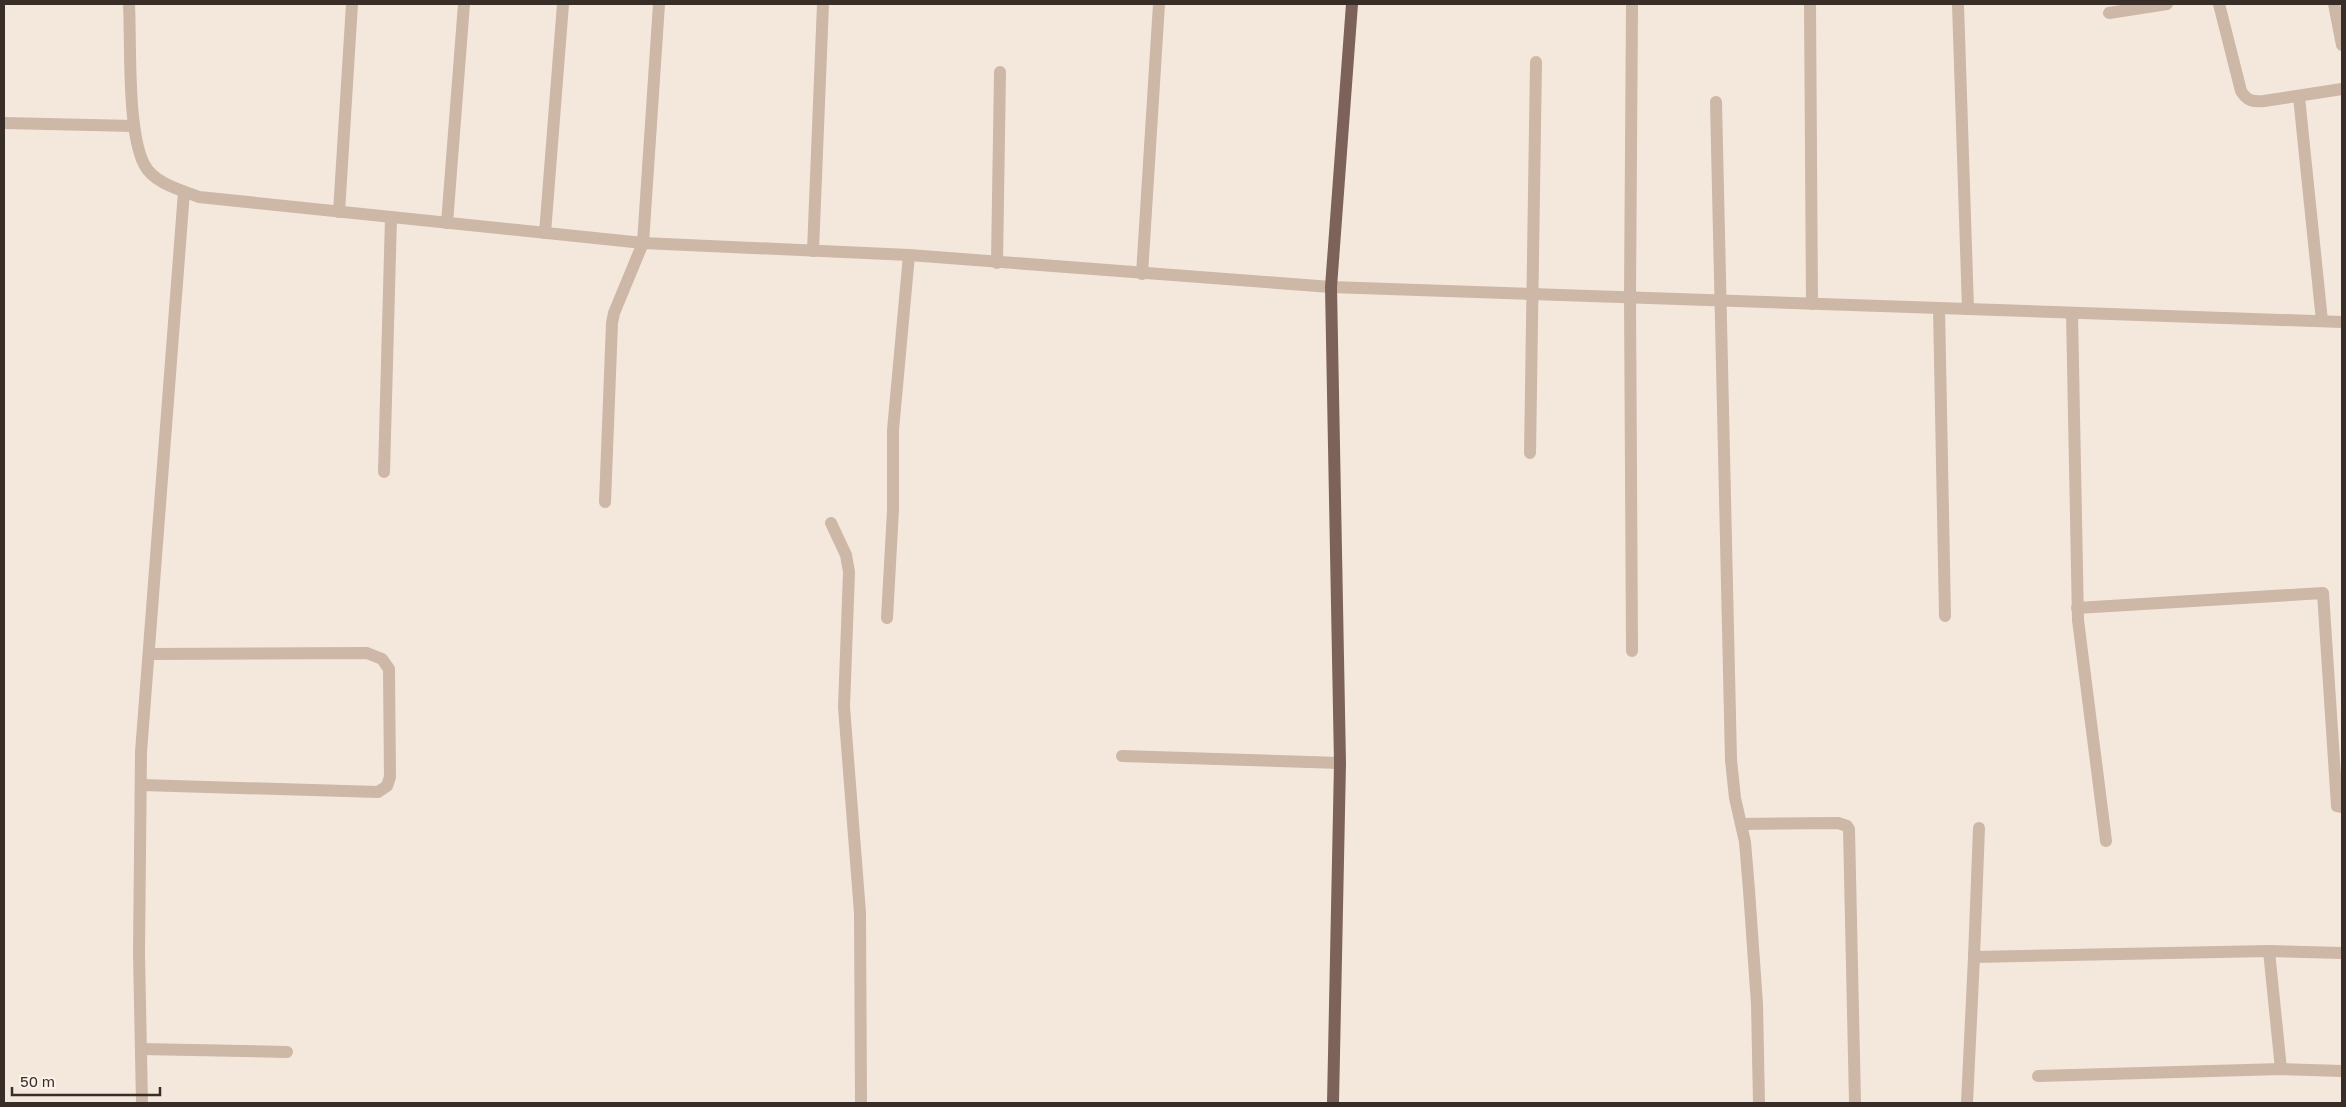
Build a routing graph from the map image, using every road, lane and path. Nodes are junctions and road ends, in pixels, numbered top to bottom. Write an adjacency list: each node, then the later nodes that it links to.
1 (129, 4): 24 (street)
2 (352, 4): 26 (street)
3 (464, 4): 28 (street)
4 (563, 4): 29 (street)
5 (659, 4): 30 (street)
6 (823, 4): 31 (street)
7 (1159, 4): 34 (street)
8 (1352, 4): 35 (main road)
9 (1632, 4): 37 (street)
10 (1810, 4): 39 (street)
11 (1958, 4): 41 (street)
12 (2166, 4): 15 (street)
13 (2219, 4): 21 (street)
14 (2334, 4): 16 (street)
15 (2109, 12)
16 (2340, 25): 17 (street)
17 (2342, 45)
18 (1536, 62): 36 (street)
19 (1000, 72): 33 (street)
20 (2342, 89): 21 (street)
21 (2299, 97): 43 (street)
22 (1716, 102): 38 (street)
23 (4, 123): 24 (street)
24 (134, 126): 25 (street)
25 (184, 192): 26 (street); 53 (street)
26 (339, 212): 27 (street)
27 (391, 218): 28 (street); 46 (street)
28 (447, 223): 29 (street)
29 (545, 233): 30 (street)
30 (643, 243): 31 (street); 47 (street)
31 (813, 251): 32 (street)
32 (909, 255): 33 (street); 51 (street)
33 (997, 262): 34 (street)
34 (1142, 274): 35 (street)
35 (1330, 287): 36 (street); 55 (main road)
36 (1533, 294): 37 (street); 45 (street)
37 (1630, 297): 38 (street); 52 (street)
38 (1720, 300): 39 (street); 58 (street)
39 (1812, 304): 40 (street)
40 (1939, 308): 41 (street); 50 (street)
41 (1968, 309): 42 (street)
42 (2072, 313): 43 (street); 49 (street)
43 (2322, 322): 44 (street)
44 (2342, 322)
45 (1530, 453)
46 (384, 472)
47 (605, 502)
48 (831, 524): 70 (street)
49 (2078, 608): 57 (street); 60 (street)
50 (1946, 616)
51 (887, 618)
52 (1632, 651)
53 (148, 654): 56 (street); 56 (street)
54 (1122, 756): 55 (street)
55 (1340, 763): 71 (main road)
56 (141, 786): 64 (street)
57 (2342, 807)
58 (1741, 824): 72 (street); 73 (street)
59 (1978, 828): 63 (street)
60 (2106, 840)
61 (2269, 951): 62 (street); 63 (street); 66 (street)
62 (2342, 953)
63 (1974, 957): 74 (street)
64 (141, 1049): 65 (street); 69 (street)
65 (287, 1052)
66 (2281, 1069): 67 (street); 68 (street)
67 (2342, 1071)
68 (2038, 1076)
69 (142, 1103)
70 (861, 1103)
71 (1333, 1103)
72 (1758, 1103)
73 (1855, 1103)
74 (1967, 1103)

